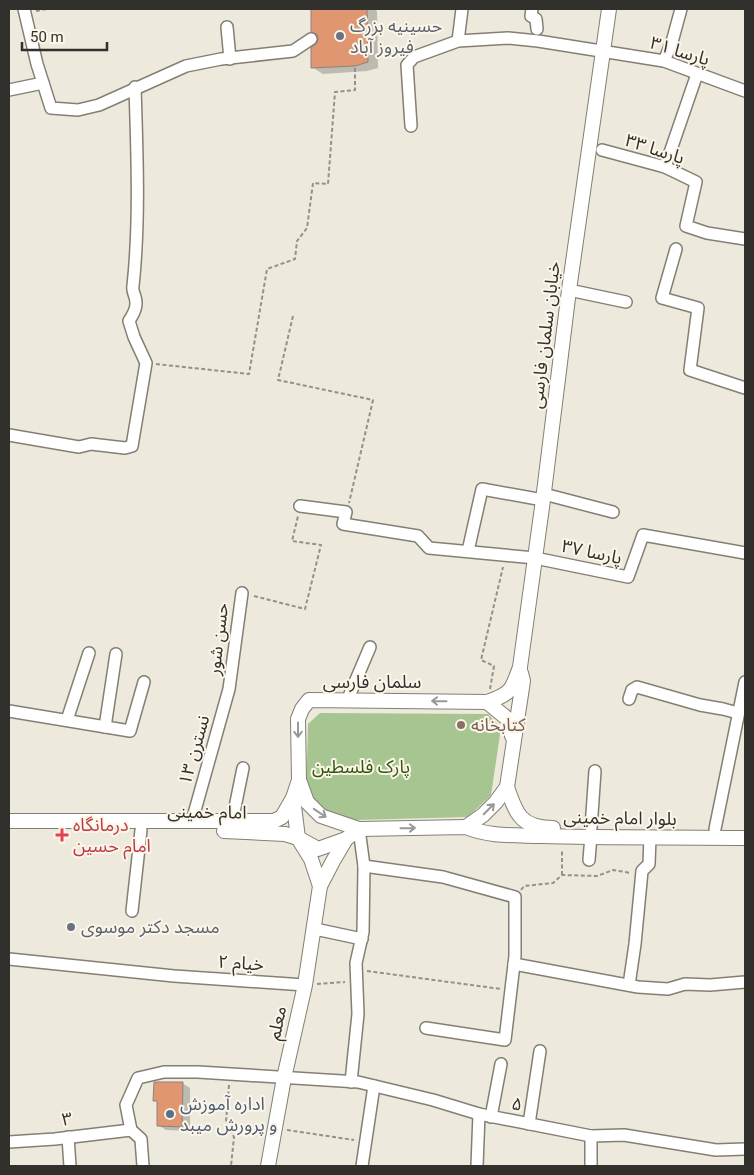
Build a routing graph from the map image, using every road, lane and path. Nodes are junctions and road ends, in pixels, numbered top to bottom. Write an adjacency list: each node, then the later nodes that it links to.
1 (24, 9): 15 (street)
2 (462, 9): 9 (street)
3 (532, 9): 7 (street)
4 (609, 9): 10 (main road, خیابان سلمان فارسی)
5 (681, 9): 12 (street)
6 (227, 27): 11 (street)
7 (538, 29)
8 (311, 39): 11 (street)
9 (458, 41): 10 (street, پارسا ۳۱); 19 (street, پارسا ۳۱)
10 (603, 51): 12 (street, پارسا ۳۱); 24 (main road, خیابان سلمان فارسی)
11 (230, 58): 16 (street)
12 (664, 61): 14 (street, پارسا ۳۱)
13 (356, 66): 27 (path)
14 (697, 74): 18 (street, پارسا ۳۱); 21 (street)
15 (43, 83): 16 (street); 17 (street)
16 (135, 87): 27 (street)
17 (9, 90)
18 (745, 91)
19 (411, 126)
20 (602, 150): 21 (street, پارسا ۳۳)
21 (665, 167): 22 (street, پارسا ۳۳)
22 (745, 240)
23 (676, 249): 28 (street)
24 (569, 290): 25 (street); 30 (main road, خیابان سلمان فارسی)
25 (626, 302)
26 (293, 316): 32 (path)
27 (146, 363): 29 (street)
28 (745, 388)
29 (9, 435)
30 (543, 497): 33 (street); 34 (street); 37 (main road, خیابان سلمان فارسی)
31 (300, 506): 32 (street); 38 (path)
32 (346, 512): 34 (street)
33 (612, 512)
34 (468, 552): 36 (street)
35 (745, 553): 37 (street, پارسا ۳۷)
36 (506, 555): 37 (street); 48 (path)
37 (535, 558): 42 (main road, خیابان سلمان فارسی)
38 (242, 593): 45 (street, حسن شور)
39 (370, 647): 47 (street)
40 (89, 653): 51 (street)
41 (116, 654): 52 (street)
42 (520, 667): 48 (main road); 53 (main road)
43 (144, 682): 52 (street)
44 (745, 682): 50 (street)
45 (230, 689): 60 (street, نسترن ۱۳)
46 (629, 699): 50 (street)
47 (347, 701): 48 (main road, سلمان فارسی, one-way to 47); 56 (main road, سلمان فارسی, one-way to 56)
48 (487, 702): 53 (main road)
49 (9, 711): 51 (street)
50 (738, 713): 65 (street)
51 (67, 720): 52 (street)
52 (105, 727)
53 (514, 744): 57 (main road)
54 (243, 768): 61 (street)
55 (595, 771): 68 (street)
56 (299, 780): 58 (main road); 64 (main road, بلوار امام خمینی, one-way to 64)
57 (507, 787): 62 (main road, one-way to 57); 68 (main road, بلوار امام خمینی)
58 (293, 798): 61 (main road, امام خمینی); 69 (main road)
59 (9, 820): 60 (main road, امام خمینی)
60 (192, 822): 61 (main road, امام خمینی)
61 (232, 822)
62 (466, 827): 64 (main road, بلوار امام خمینی, one-way to 62); 70 (main road, بلوار امام خمینی)
63 (9, 829): 67 (main road, امام خمینی)
64 (359, 829): 73 (main road); 75 (street)
65 (715, 829): 66 (main road, بلوار امام خمینی); 68 (main road, بلوار امام خمینی)
66 (745, 829)
67 (141, 830): 69 (main road, امام خمینی); 80 (street)
68 (591, 832): 70 (main road, بلوار امام خمینی); 71 (main road, بلوار امام خمینی); 74 (street)
69 (292, 836): 73 (main road); 78 (main road)
70 (563, 836): 77 (path)
71 (650, 837): 72 (main road, بلوار امام خمینی); 76 (street)
72 (745, 838)
73 (346, 839): 78 (main road)
74 (589, 860)
75 (364, 866): 79 (street); 82 (street)
76 (642, 871): 77 (path); 89 (street)
77 (562, 875): 79 (path)
78 (320, 886): 81 (main road, معلم)
79 (515, 897): 84 (street)
80 (132, 911)
81 (315, 929): 82 (street); 88 (main road, معلم)
82 (362, 939): 85 (street)
83 (9, 959): 88 (street, خیام ۲)
84 (514, 964): 89 (street); 90 (street)
85 (357, 970): 86 (street); 90 (path)
86 (357, 982): 88 (path); 96 (street)
87 (745, 982): 89 (street)
88 (305, 985): 95 (main road, معلم)
89 (629, 985)
90 (510, 990): 91 (street)
91 (426, 1028)
92 (540, 1051): 100 (street)
93 (501, 1064): 99 (street)
94 (230, 1075): 95 (street, ۵); 102 (street, ۵); 110 (path)
95 (284, 1078): 96 (street, ۵); 101 (main road, معلم)
96 (351, 1082): 97 (street, ۵)
97 (374, 1086): 98 (street, ۵); 106 (street)
98 (479, 1114): 99 (street, ۵); 113 (street)
99 (491, 1117): 100 (street, ۵)
100 (529, 1124): 104 (street, ۵)
101 (275, 1128): 106 (path); 111 (main road, معلم)
102 (131, 1130): 103 (street, ۳); 109 (street)
103 (68, 1136): 105 (street, ۳); 108 (street)
104 (591, 1136): 107 (street, ۵); 114 (street)
105 (9, 1142)
106 (365, 1142): 112 (street)
107 (745, 1149)
108 (70, 1166)
109 (143, 1166)
110 (231, 1166)
111 (268, 1166)
112 (362, 1166)
113 (477, 1166)
114 (591, 1166)

